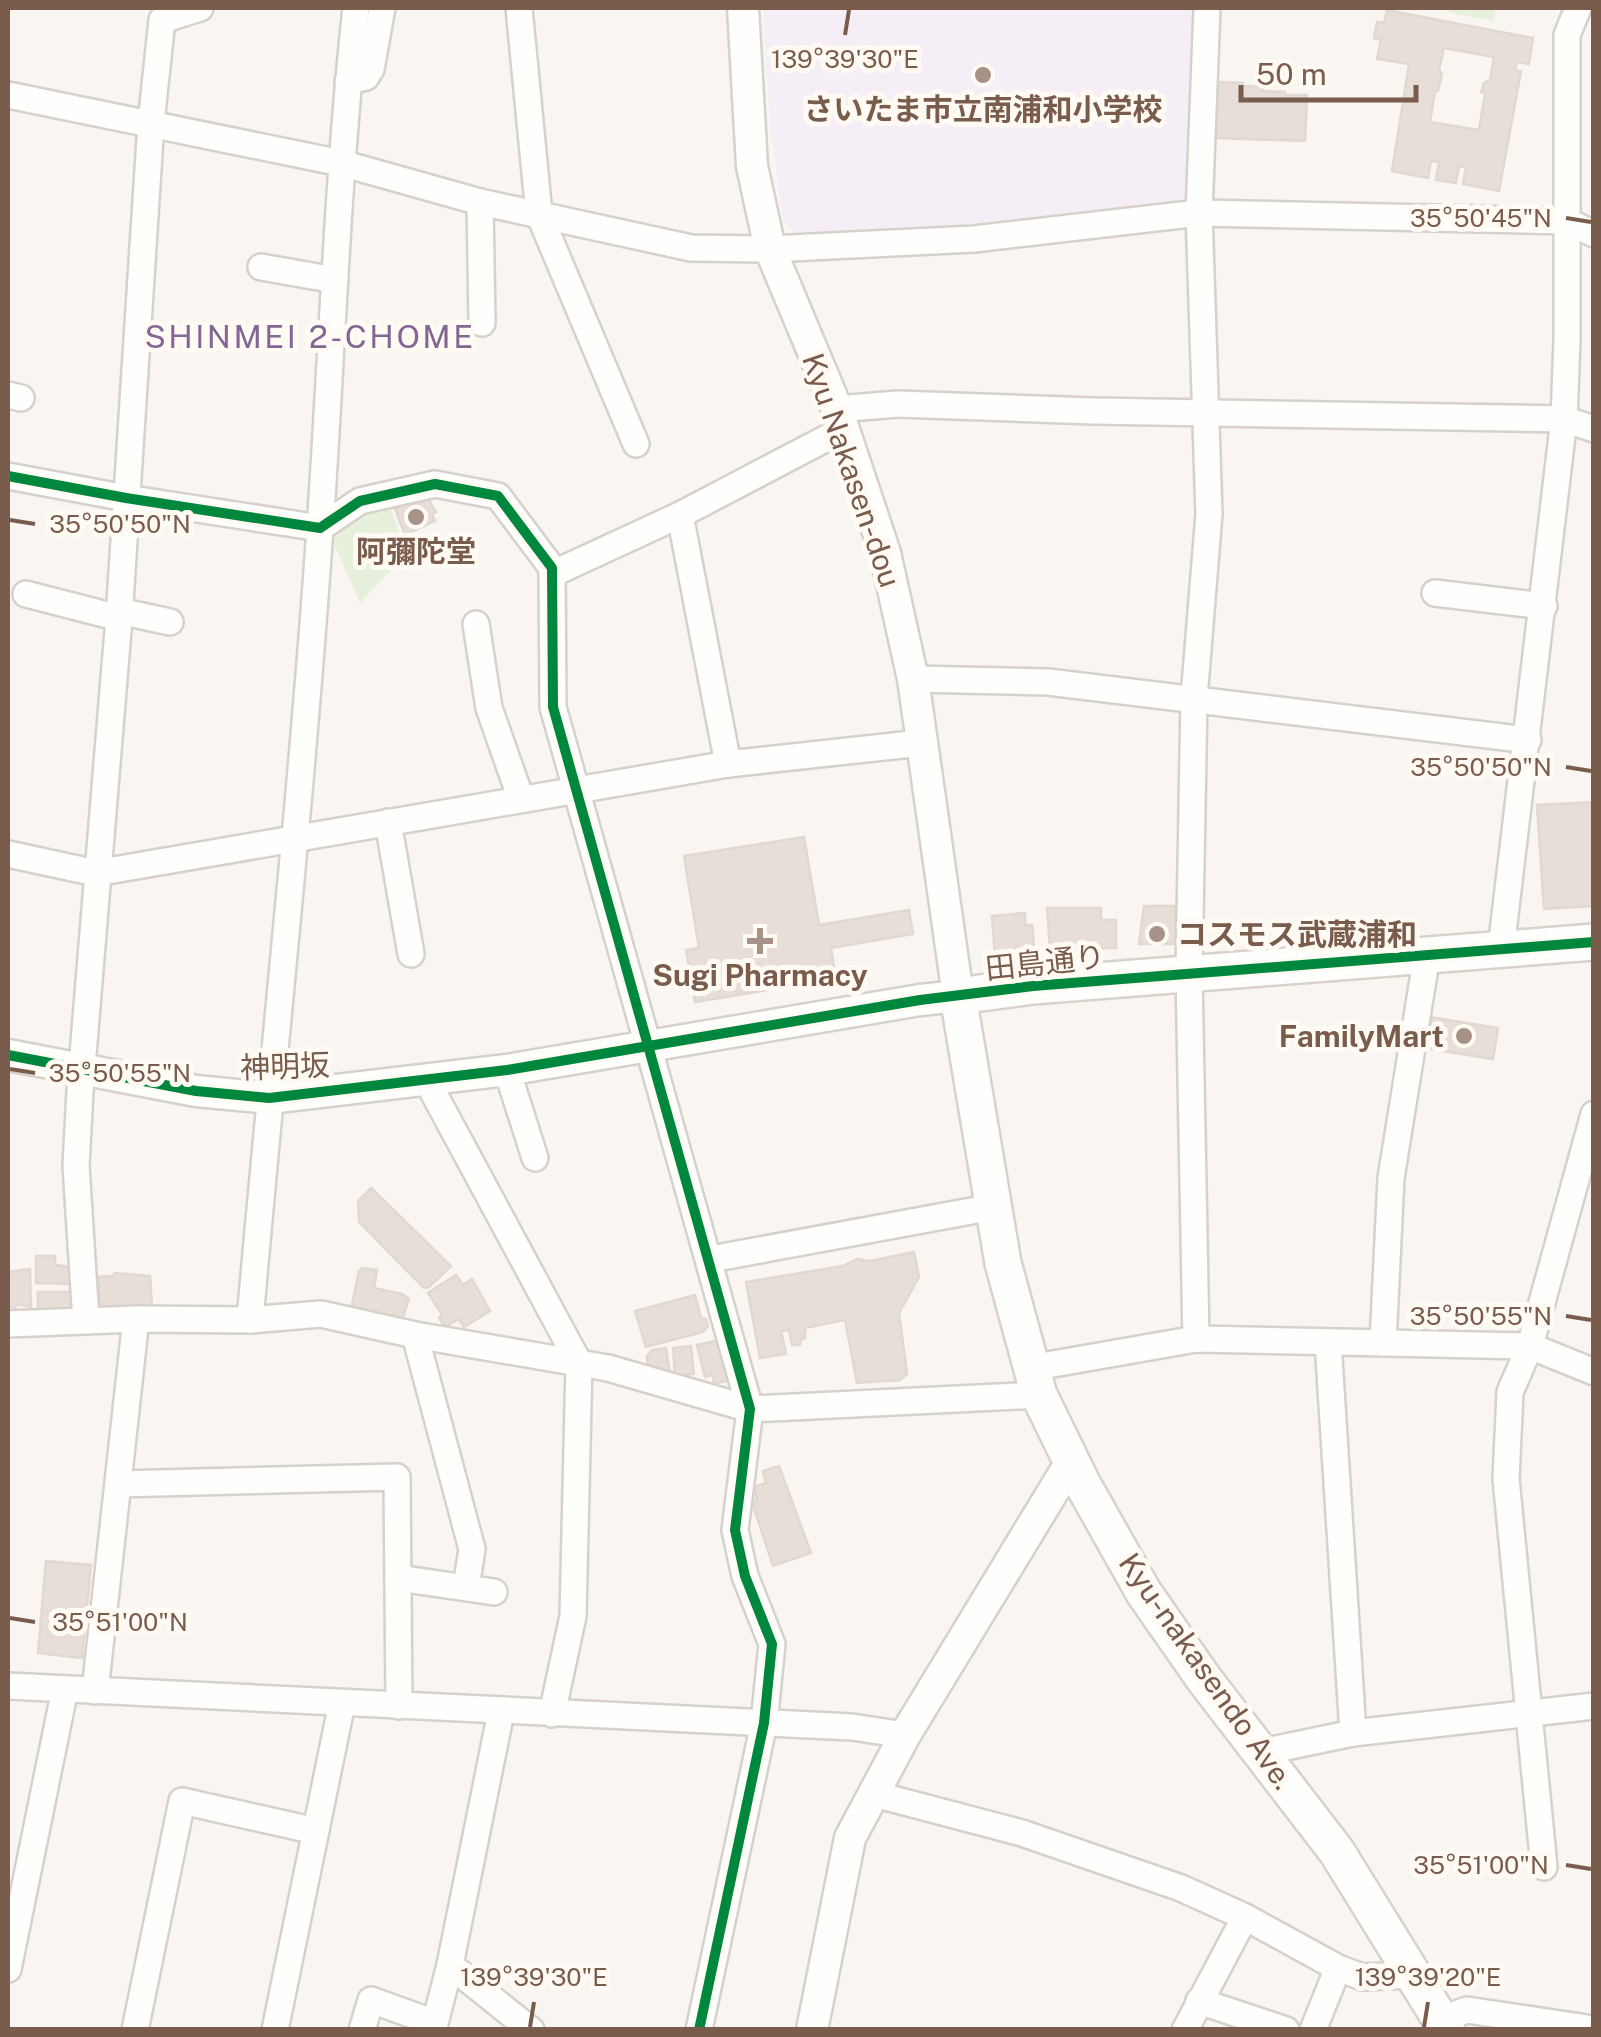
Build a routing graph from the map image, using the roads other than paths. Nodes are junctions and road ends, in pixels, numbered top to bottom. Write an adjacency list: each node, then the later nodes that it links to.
1 (356, 8): 8 (street)
2 (382, 8): 8 (street)
3 (519, 8): 14 (street)
4 (743, 8): 17 (street, Kyu Nakasen-dou)
5 (1206, 8): 13 (street)
6 (1578, 8): 15 (street)
7 (186, 10): 10 (street)
8 (348, 81): 11 (street)
9 (8, 95): 10 (street)
10 (151, 123): 11 (street); 27 (street)
11 (342, 163): 12 (street); 19 (street)
12 (480, 202): 14 (street); 20 (street)
13 (1199, 212): 15 (street); 17 (street); 21 (street)
14 (539, 214): 17 (street); 25 (street)
15 (1567, 222): 16 (street); 22 (street)
16 (1594, 234)
17 (770, 249): 23 (street, Kyu Nakasen-dou)
18 (260, 268): 19 (street)
19 (335, 280): 29 (street)
20 (482, 324)
21 (1204, 410): 22 (street); 23 (street); 38 (street)
22 (1564, 418): 24 (street); 33 (street)
23 (841, 419): 28 (street); 37 (street, Kyu Nakasen-dou)
24 (1594, 428)
25 (636, 444)
26 (8, 476): 27 (street)
27 (126, 498): 29 (street); 34 (street)
28 (680, 515): 30 (street); 41 (street)
29 (320, 528): 30 (street); 45 (street)
30 (552, 574): 42 (street)
31 (1434, 592): 33 (street)
32 (26, 594): 34 (street)
33 (1544, 606): 39 (street)
34 (119, 615): 35 (street); 47 (street)
35 (170, 622)
36 (476, 624): 43 (street)
37 (913, 679): 38 (street); 40 (street, Kyu Nakasen-dou)
38 (1194, 698): 39 (street); 52 (street)
39 (1528, 740): 49 (street)
40 (921, 743): 41 (street); 53 (street, Kyu Nakasen-dou)
41 (728, 764): 42 (street)
42 (576, 789): 43 (street); 54 (street)
43 (521, 799): 44 (street)
44 (388, 822): 45 (street); 50 (street)
45 (296, 838): 47 (street); 59 (street)
46 (8, 854): 47 (street)
47 (96, 873): 56 (street)
48 (1594, 942): 49 (main road, 田島通り)
49 (1501, 949): 51 (main road, 田島通り)
50 (411, 954)
51 (1427, 955): 52 (main road, 田島通り); 71 (street)
52 (1189, 974): 53 (main road, 田島通り); 69 (street)
53 (958, 996): 54 (street, 田島通り); 62 (main road, Kyu-nakasendo Ave.)
54 (650, 1044): 57 (street, 田島通り); 63 (street)
55 (8, 1055): 56 (street, 神明坂)
56 (81, 1068): 59 (street, 神明坂); 66 (street)
57 (507, 1070): 58 (street, 神明坂); 61 (street)
58 (426, 1079): 59 (street, 神明坂); 73 (street)
59 (269, 1098): 65 (street)
60 (1594, 1114): 72 (street)
61 (535, 1158)
62 (993, 1207): 63 (street); 75 (main road, Kyu-nakasendo Ave.)
63 (711, 1260): 76 (street)
64 (136, 1319): 65 (street); 66 (street); 78 (street)
65 (250, 1320): 68 (street)
66 (86, 1321): 67 (street)
67 (8, 1324)
68 (415, 1335): 73 (street); 80 (street)
69 (1196, 1339): 70 (street); 75 (street)
70 (1328, 1342): 71 (street); 92 (street)
71 (1383, 1343): 72 (street)
72 (1530, 1346): 74 (street); 89 (street)
73 (579, 1363): 76 (street); 90 (street)
74 (1594, 1372)
75 (1035, 1382): 76 (street); 77 (main road, Kyu-nakasendo Ave.)
76 (750, 1409): 91 (street)
77 (1071, 1462): 93 (street); 94 (main road, Kyu-nakasendo Ave.)
78 (118, 1484): 79 (street); 84 (street)
79 (398, 1578): 80 (street); 86 (street)
80 (466, 1588): 81 (street)
81 (494, 1592)
82 (8, 1686): 83 (street)
83 (65, 1689): 84 (street); 101 (street)
84 (95, 1691): 85 (street)
85 (342, 1703): 86 (street); 96 (street)
86 (398, 1706): 88 (street)
87 (1594, 1706): 89 (street)
88 (501, 1712): 90 (street); 99 (street)
89 (1527, 1712): 92 (street); 97 (street)
90 (552, 1714): 91 (street)
91 (764, 1723): 93 (street); 110 (street)
92 (1353, 1733): 94 (street)
93 (905, 1735): 95 (street)
94 (1262, 1752): 102 (main road, Kyu-nakasendo Ave.)
95 (874, 1794): 98 (street); 111 (street)
96 (316, 1830): 106 (street); 107 (street)
97 (1544, 1867)
98 (1245, 1917): 100 (street); 103 (street)
99 (450, 1965): 108 (street); 109 (street)
100 (1338, 1968): 102 (street); 114 (street)
101 (8, 1969)
102 (1416, 1975): 104 (main road, Kyu-nakasendo Ave.)
103 (1199, 2001): 112 (street); 113 (street)
104 (1444, 2024): 105 (street)
105 (1594, 2029)
106 (135, 2030)
107 (275, 2030)
108 (362, 2030)
109 (532, 2030)
110 (699, 2030)
111 (812, 2030)
112 (1185, 2030)
113 (1286, 2030)
114 (1313, 2030)

